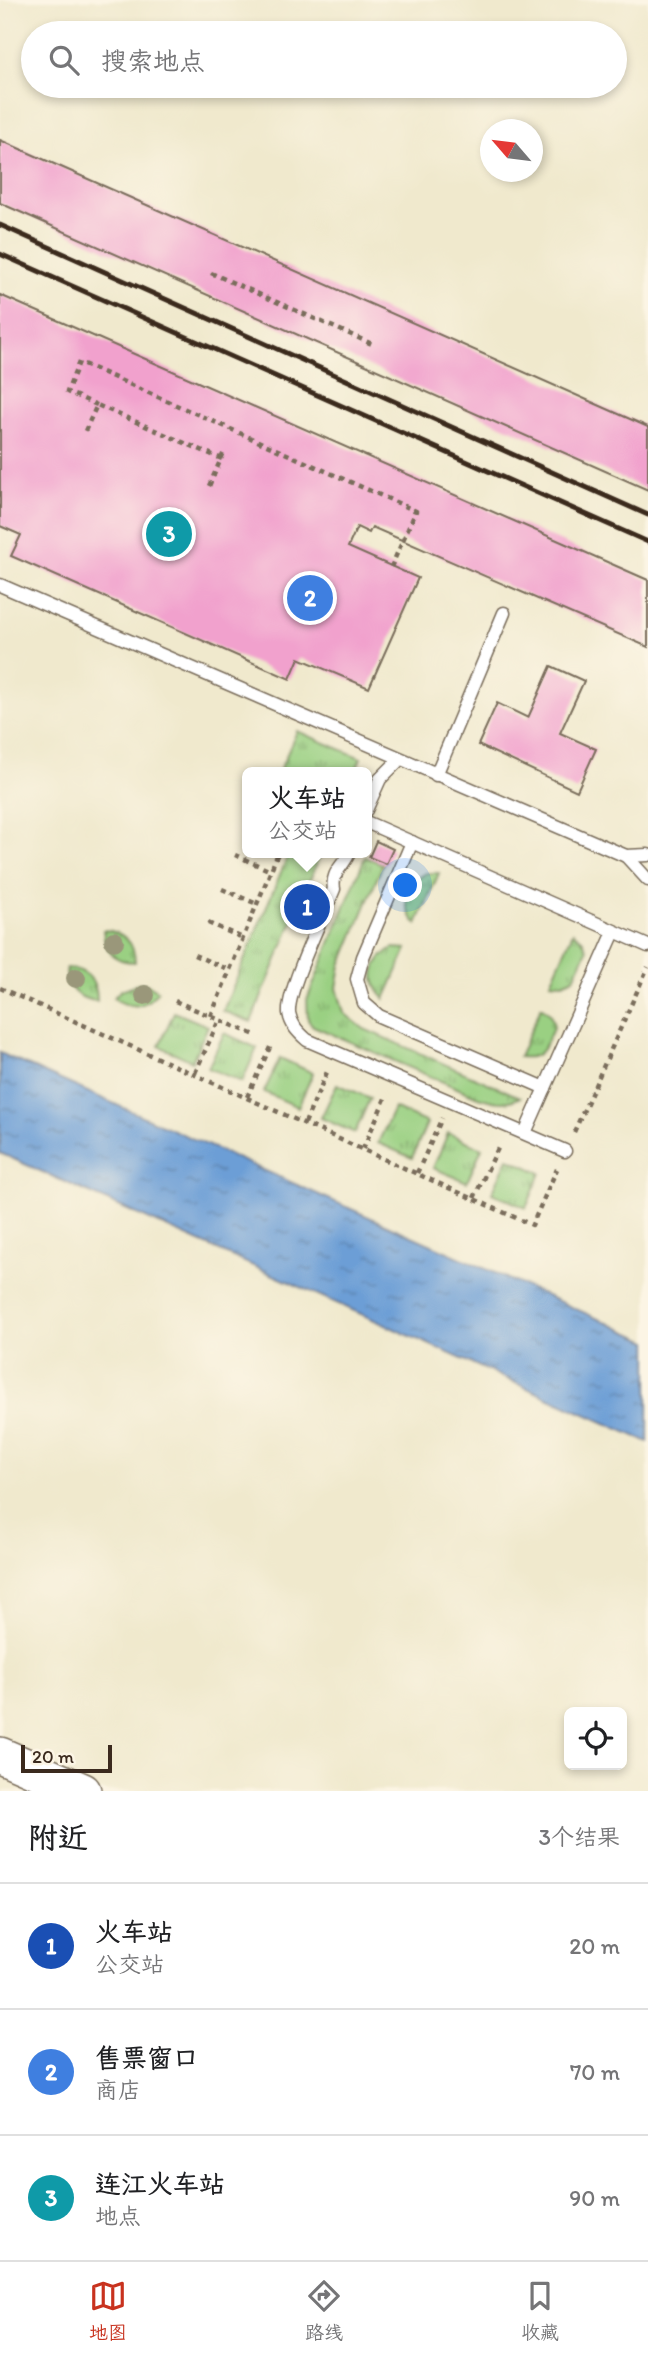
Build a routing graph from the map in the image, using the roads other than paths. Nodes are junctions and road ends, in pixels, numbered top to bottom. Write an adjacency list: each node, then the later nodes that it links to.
1 (0, 585): 3 (lane)
2 (503, 613): 4 (lane)
3 (400, 759): 4 (lane); 5 (lane)
4 (436, 775): 9 (lane)
5 (372, 797)
6 (372, 825): 7 (lane)
7 (412, 842): 12 (lane); 14 (lane)
8 (648, 855): 9 (lane)
9 (626, 856): 11 (lane)
10 (346, 858): 15 (lane)
11 (648, 880)
12 (614, 932): 13 (lane); 14 (lane)
13 (648, 946)
14 (545, 1088): 15 (lane)
15 (525, 1133): 16 (lane)
16 (565, 1151)
17 (0, 1755): 18 (main road)
18 (83, 1791)

